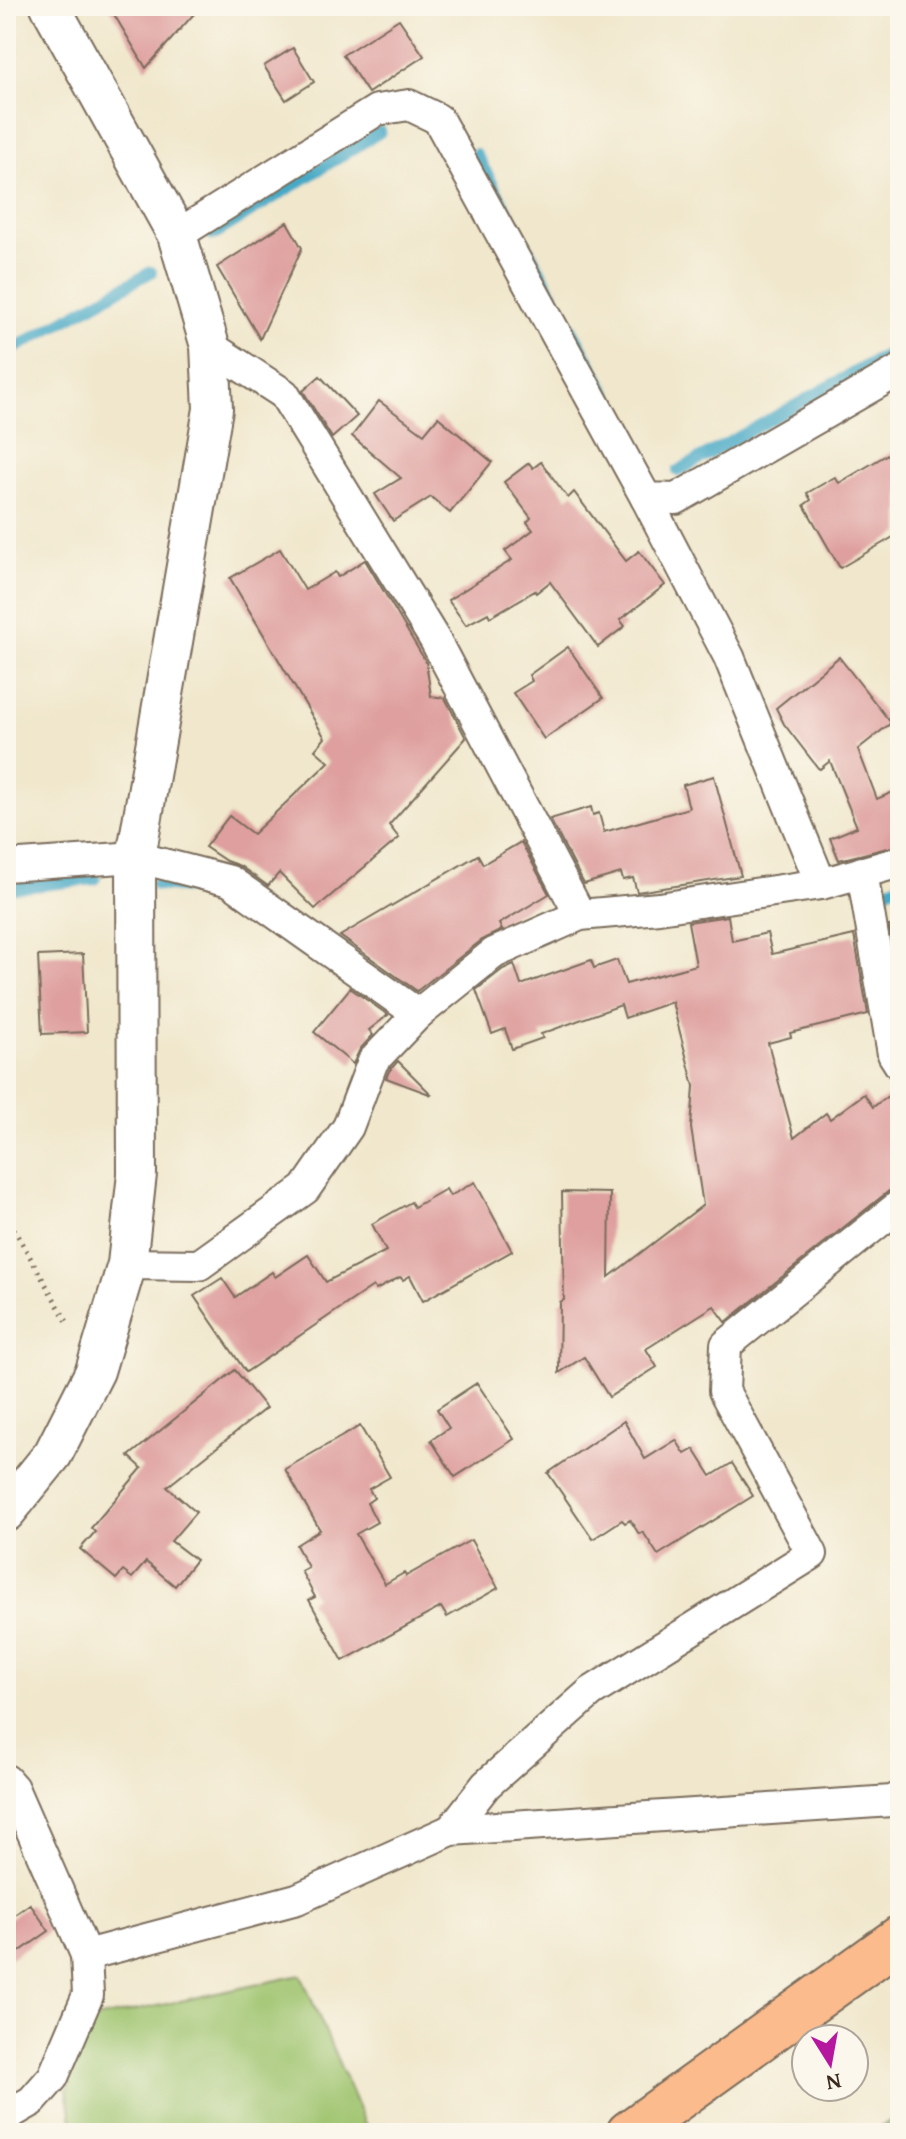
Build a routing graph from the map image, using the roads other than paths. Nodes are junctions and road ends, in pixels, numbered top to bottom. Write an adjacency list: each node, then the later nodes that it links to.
1 (50, 6): 2 (street)
2 (177, 235): 3 (street); 5 (street)
3 (210, 346): 6 (street); 11 (street)
4 (900, 370): 5 (street)
5 (646, 498): 10 (street)
6 (136, 857): 8 (street); 12 (street); 15 (street)
7 (900, 862): 9 (street)
8 (6, 866)
9 (862, 872): 10 (street); 13 (street)
10 (821, 884): 11 (street)
11 (580, 915): 12 (street)
12 (418, 1014): 15 (street)
13 (900, 1065)
14 (900, 1205): 19 (street)
15 (127, 1264): 16 (street)
16 (6, 1512)
17 (6, 1780): 21 (street)
18 (900, 1797): 19 (street)
19 (451, 1830): 21 (street)
20 (900, 1938): 23 (highway)
21 (86, 1955): 22 (street)
22 (6, 2116)
23 (629, 2133)

